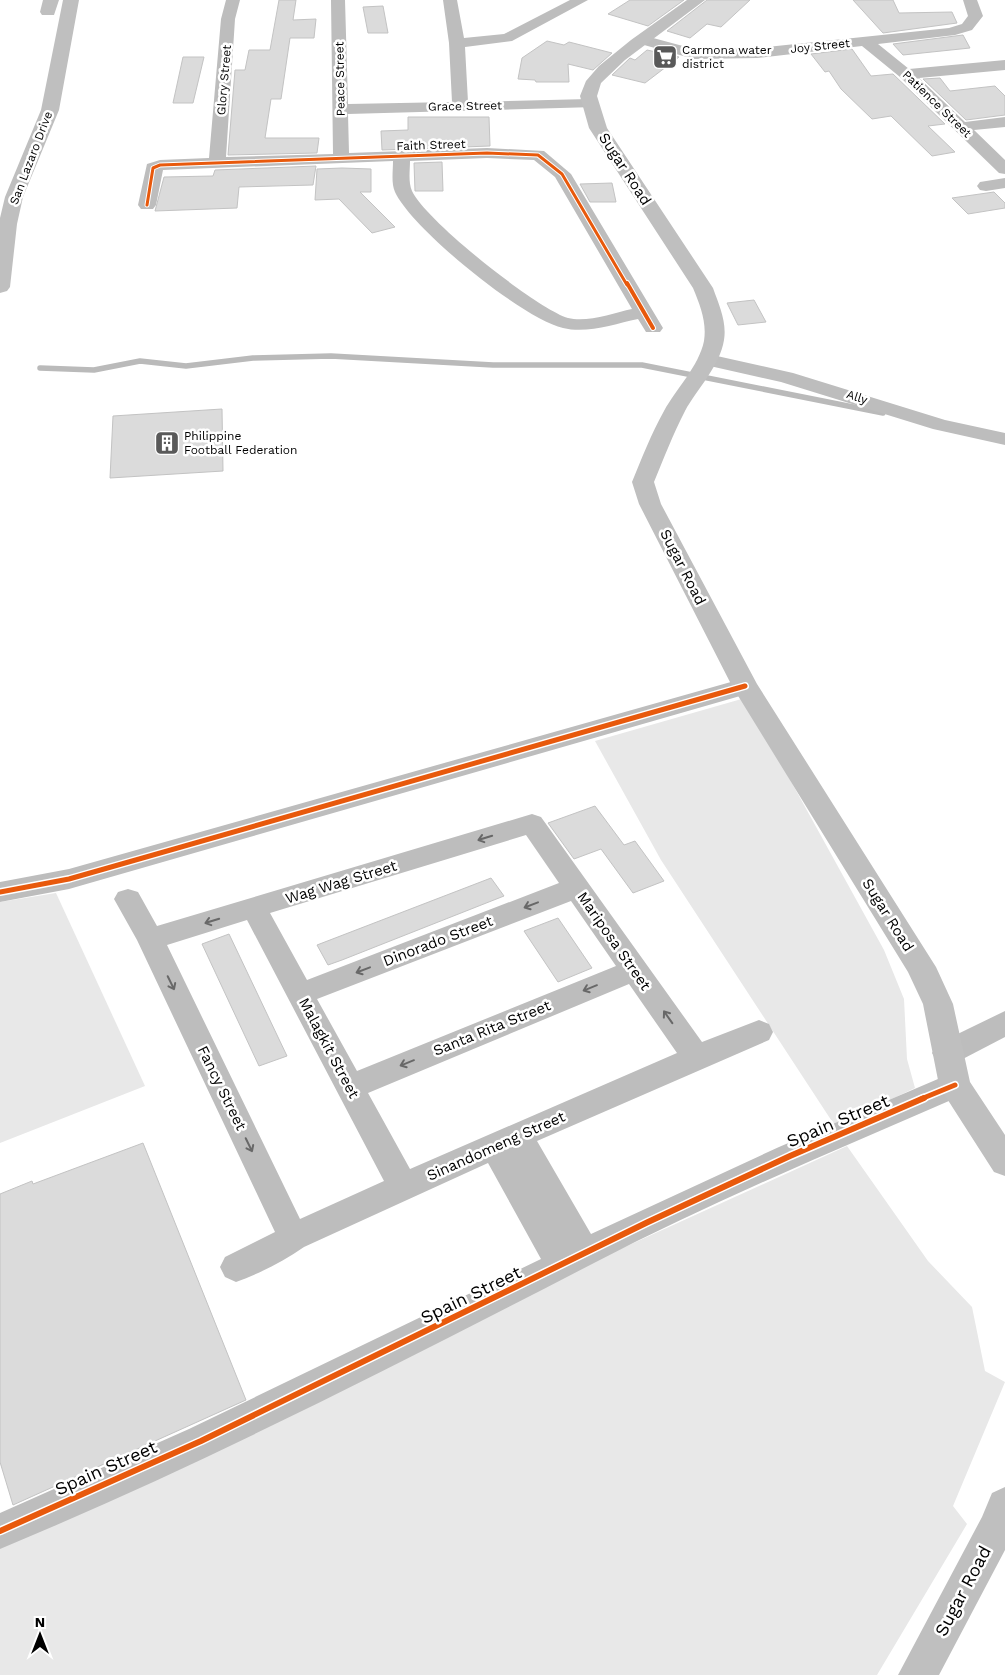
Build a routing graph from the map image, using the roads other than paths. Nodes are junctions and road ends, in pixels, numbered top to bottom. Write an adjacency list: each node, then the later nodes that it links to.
1 (71, 0): 25 (main road, San Lazaro Drive)
2 (233, 0): 20 (street, Glory Street)
3 (338, 0): 15 (street, Peace Street)
4 (450, 0): 10 (street)
5 (581, 0): 10 (street)
6 (697, 0): 8 (main road)
7 (970, 0): 9 (street, Joy Street)
8 (642, 40): 9 (street, Joy Street); 13 (main road)
9 (866, 42): 12 (street, Patience Street)
10 (457, 43): 14 (street)
11 (1005, 65): 12 (street)
12 (906, 74): 17 (street, Patience Street)
13 (589, 104): 14 (street, Grace Street); 28 (main road, Sugar Road)
14 (460, 107): 15 (street, Grace Street)
15 (340, 109): 19 (street, Peace Street)
16 (1005, 122): 17 (street)
17 (960, 127): 21 (street, Patience Street)
18 (402, 156): 19 (street, Faith Street); 26 (street, Faith Street); 26 (street, Faith Street)
19 (341, 158): 20 (street, Faith Street)
20 (217, 162): 24 (street, Faith Street)
21 (1005, 169)
22 (1005, 184): 23 (street)
23 (986, 186)
24 (147, 205)
25 (0, 287)
26 (644, 312): 27 (street, Faith Street)
27 (654, 328)
28 (708, 360): 29 (street, Ally); 30 (main road, Sugar Road)
29 (1005, 439)
30 (745, 686): 33 (street); 41 (main road, Sugar Road)
31 (532, 824): 32 (street, Mariposa Street); 35 (street, Wag Wag Street, one-way to 35)
32 (576, 888): 37 (street, Mariposa Street); 38 (street, Dinorado Street, one-way to 38)
33 (0, 892)
34 (128, 900): 36 (street, Fancy Street)
35 (254, 908): 36 (street, Wag Wag Street, one-way to 36); 38 (street, Malagkit Street)
36 (150, 939): 48 (street, Fancy Street, one-way to 48)
37 (635, 970): 42 (street, Mariposa Street, one-way to 37); 44 (street, Santa Rita Street, one-way to 44)
38 (300, 994): 44 (street, Malagkit Street)
39 (1005, 1023): 41 (street)
40 (759, 1032): 42 (street, Sinandomeng Street)
41 (947, 1053): 43 (main road, Sugar Road)
42 (696, 1057): 45 (street, Sinandomeng Street)
43 (955, 1085): 46 (main road, Sugar Road); 49 (street, Spain Street)
44 (350, 1087): 47 (street, Malagkit Street)
45 (506, 1141): 47 (street, Sinandomeng Street); 49 (street)
46 (1005, 1162)
47 (404, 1188): 48 (street, Sinandomeng Street)
48 (293, 1237): 50 (street, Sinandomeng Street)
49 (565, 1245): 52 (street, Spain Street)
50 (236, 1267)
51 (1005, 1506): 53 (main road, Sugar Road)
52 (0, 1531)
53 (918, 1675)

